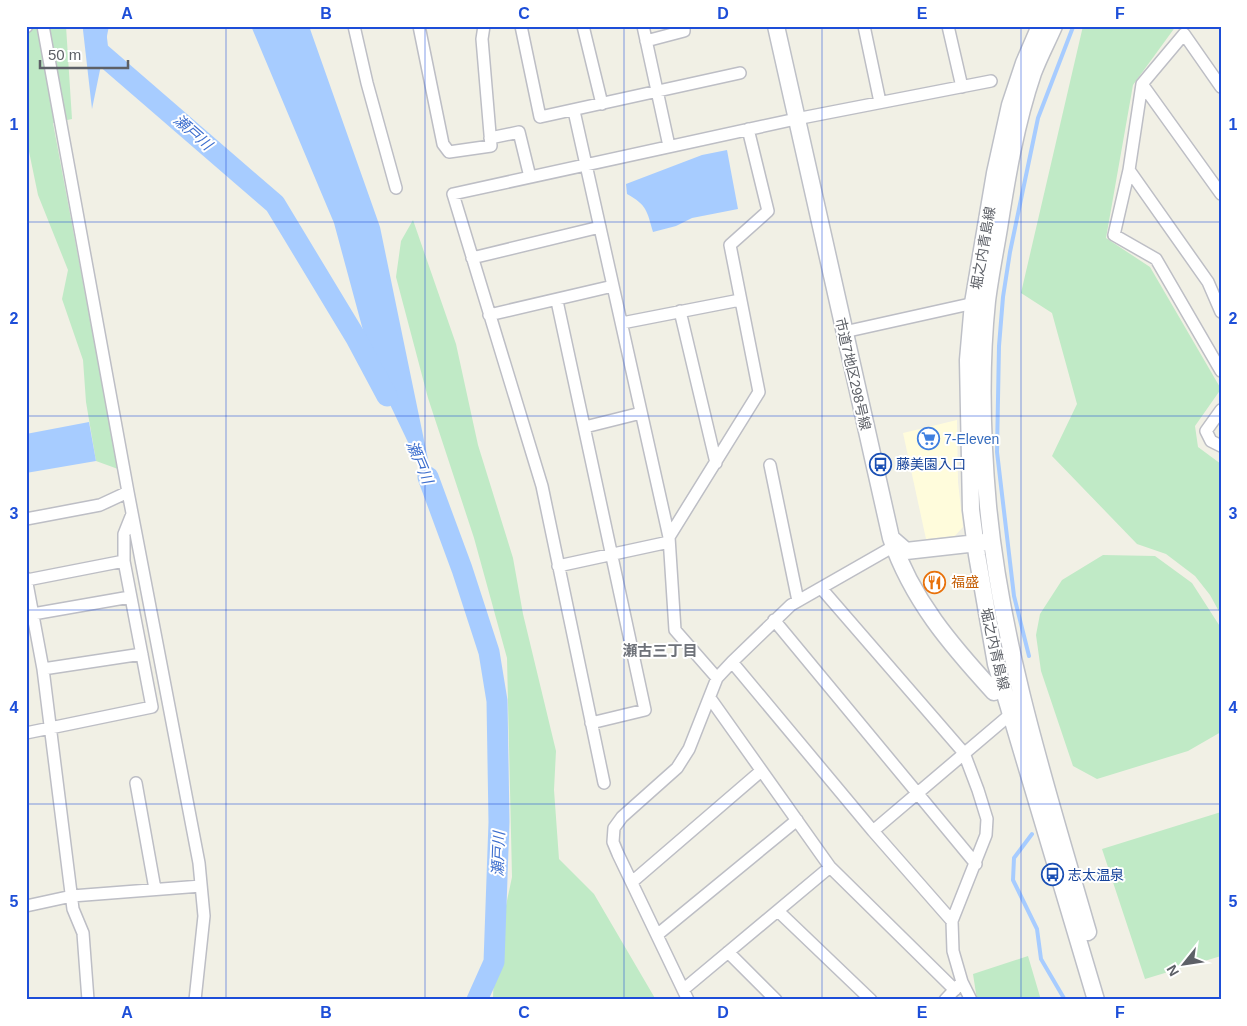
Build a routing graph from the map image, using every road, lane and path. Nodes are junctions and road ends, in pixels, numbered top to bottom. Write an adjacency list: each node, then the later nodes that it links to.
1 (43, 26): 51 (street)
2 (354, 26): 31 (street)
3 (419, 26): 26 (street)
4 (484, 26): 26 (street)
5 (520, 26): 23 (street)
6 (583, 26): 22 (street)
7 (643, 26): 14 (street)
8 (684, 26): 14 (street)
9 (776, 26): 24 (main road, 市道7地区298号線)
10 (864, 26): 21 (street)
11 (948, 26): 19 (street)
12 (1040, 26): 38 (main road, 堀之内青島線)
13 (1054, 26): 38 (main road, 堀之内青島線)
14 (646, 41): 20 (street)
15 (740, 72): 20 (street)
16 (991, 81): 19 (street)
17 (1142, 84): 18 (street); 29 (street); 32 (street)
18 (1221, 86)
19 (962, 87): 21 (street)
20 (657, 92): 22 (street); 27 (street)
21 (880, 102): 24 (street)
22 (602, 104): 23 (street)
23 (574, 111): 28 (street)
24 (796, 119): 25 (street); 43 (main road, 市道7地区298号線)
25 (748, 129): 27 (street); 36 (street)
26 (490, 138): 30 (street)
27 (669, 146): 28 (street)
28 (586, 164): 30 (street); 33 (street)
29 (1128, 170): 40 (street); 44 (street)
30 (530, 177): 34 (street)
31 (396, 188)
32 (1221, 194)
33 (600, 226): 34 (street); 35 (street)
34 (472, 258): 41 (street)
35 (613, 286): 37 (street); 42 (street)
36 (740, 300): 39 (street); 49 (street)
37 (557, 301): 41 (street); 47 (street)
38 (980, 302): 43 (street); 55 (main road, 堀之内青島線); 57 (main road, 堀之内青島線)
39 (680, 312): 42 (street); 49 (street)
40 (1221, 312)
41 (489, 315): 60 (street)
42 (622, 323): 46 (street)
43 (844, 332): 56 (main road, 市道7地区298号線)
44 (1221, 371)
45 (1221, 410): 48 (street)
46 (641, 413): 47 (street); 54 (street)
47 (585, 427): 58 (street)
48 (1221, 446)
49 (716, 463): 54 (street)
50 (770, 464): 64 (street)
51 (128, 492): 52 (street); 53 (street)
52 (132, 514): 59 (street); 87 (street)
53 (26, 519)
54 (669, 539): 58 (street); 70 (street)
55 (993, 542): 57 (main road); 104 (main road, 堀之内青島線)
56 (894, 543): 57 (main road); 62 (street); 71 (main road, 市道7地区298号線)
57 (975, 544): 73 (main road, 堀之内青島線)
58 (613, 554): 60 (street); 74 (street)
59 (124, 561): 61 (street); 63 (street)
60 (558, 566): 74 (street)
61 (26, 579): 65 (street)
62 (821, 588): 64 (street); 77 (street)
63 (130, 597): 65 (street); 67 (street)
64 (798, 601): 66 (street)
65 (33, 614): 69 (street)
66 (774, 620): 68 (street); 81 (street)
67 (142, 654): 69 (street); 75 (street)
68 (732, 662): 70 (street); 83 (street)
69 (43, 669): 75 (street)
70 (717, 678): 72 (street)
71 (994, 692)
72 (710, 698): 78 (street); 86 (street)
73 (1012, 713): 77 (street); 103 (main road, 堀之内青島線)
74 (591, 723): 80 (street)
75 (50, 727): 76 (street); 89 (street)
76 (26, 733)
77 (964, 753): 81 (street); 84 (street)
78 (762, 771): 82 (street); 86 (street)
79 (136, 783): 88 (street)
80 (604, 783)
81 (918, 793): 83 (street); 84 (street)
82 (796, 820): 85 (street); 93 (street)
83 (873, 831): 92 (street)
84 (976, 864): 92 (street)
85 (830, 867): 91 (street); 95 (street)
86 (632, 882): 93 (street)
87 (201, 886): 88 (street); 98 (street)
88 (155, 889): 89 (street)
89 (72, 896): 90 (street); 97 (street)
90 (26, 906)
91 (778, 911): 94 (street); 100 (street)
92 (952, 921): 95 (street)
93 (657, 934): 96 (street)
94 (728, 952): 96 (street); 99 (street)
95 (959, 986): 101 (street); 102 (street)
96 (685, 996)
97 (88, 1000)
98 (195, 1000)
99 (776, 1000)
100 (871, 1000)
101 (945, 1000)
102 (971, 1000)
103 (1096, 1000)
104 (1107, 1000)

